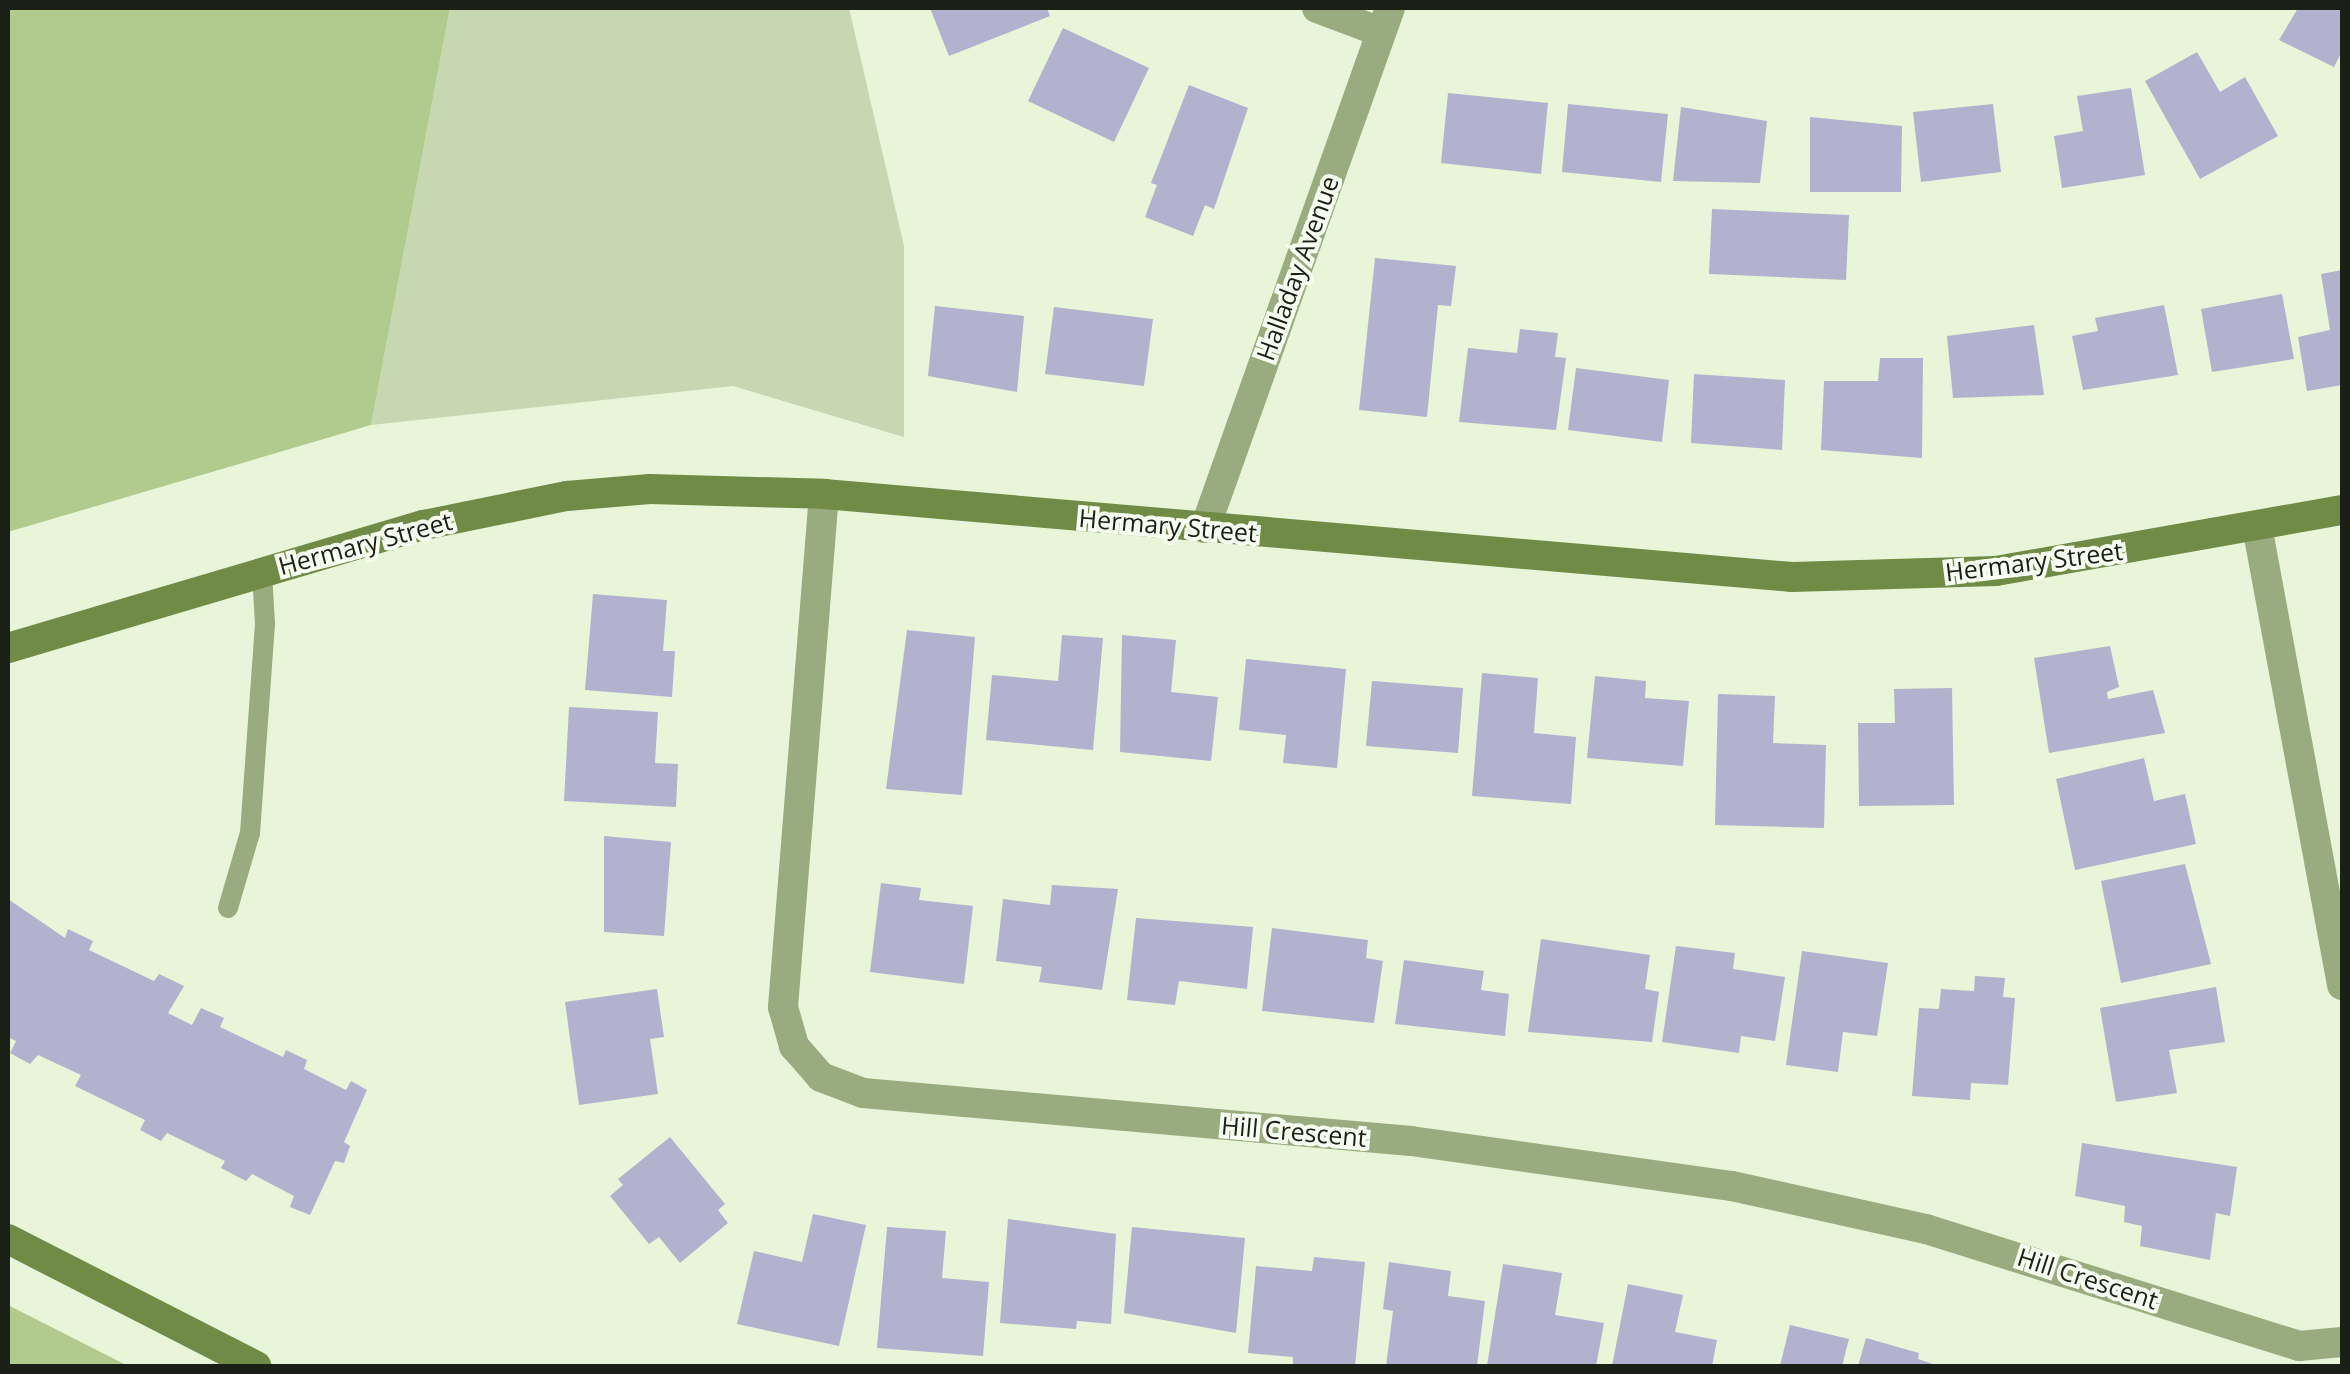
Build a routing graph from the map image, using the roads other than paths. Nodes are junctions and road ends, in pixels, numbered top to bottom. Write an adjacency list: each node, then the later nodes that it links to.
1 (1316, 8): 2 (street)
2 (1386, 20): 6 (street, Halladay Avenue)
3 (824, 494): 6 (street, Hermary Street); 7 (street, Hermary Street); 12 (street, Hill Crescent)
4 (2342, 510): 5 (street, Hermary Street)
5 (2257, 526): 6 (street, Hermary Street); 10 (street)
6 (1205, 528)
7 (262, 572): 8 (street, Hermary Street); 9 (lane)
8 (8, 648)
9 (228, 908)
10 (2342, 985)
11 (8, 1239): 13 (street)
12 (2342, 1342)
13 (256, 1366)

